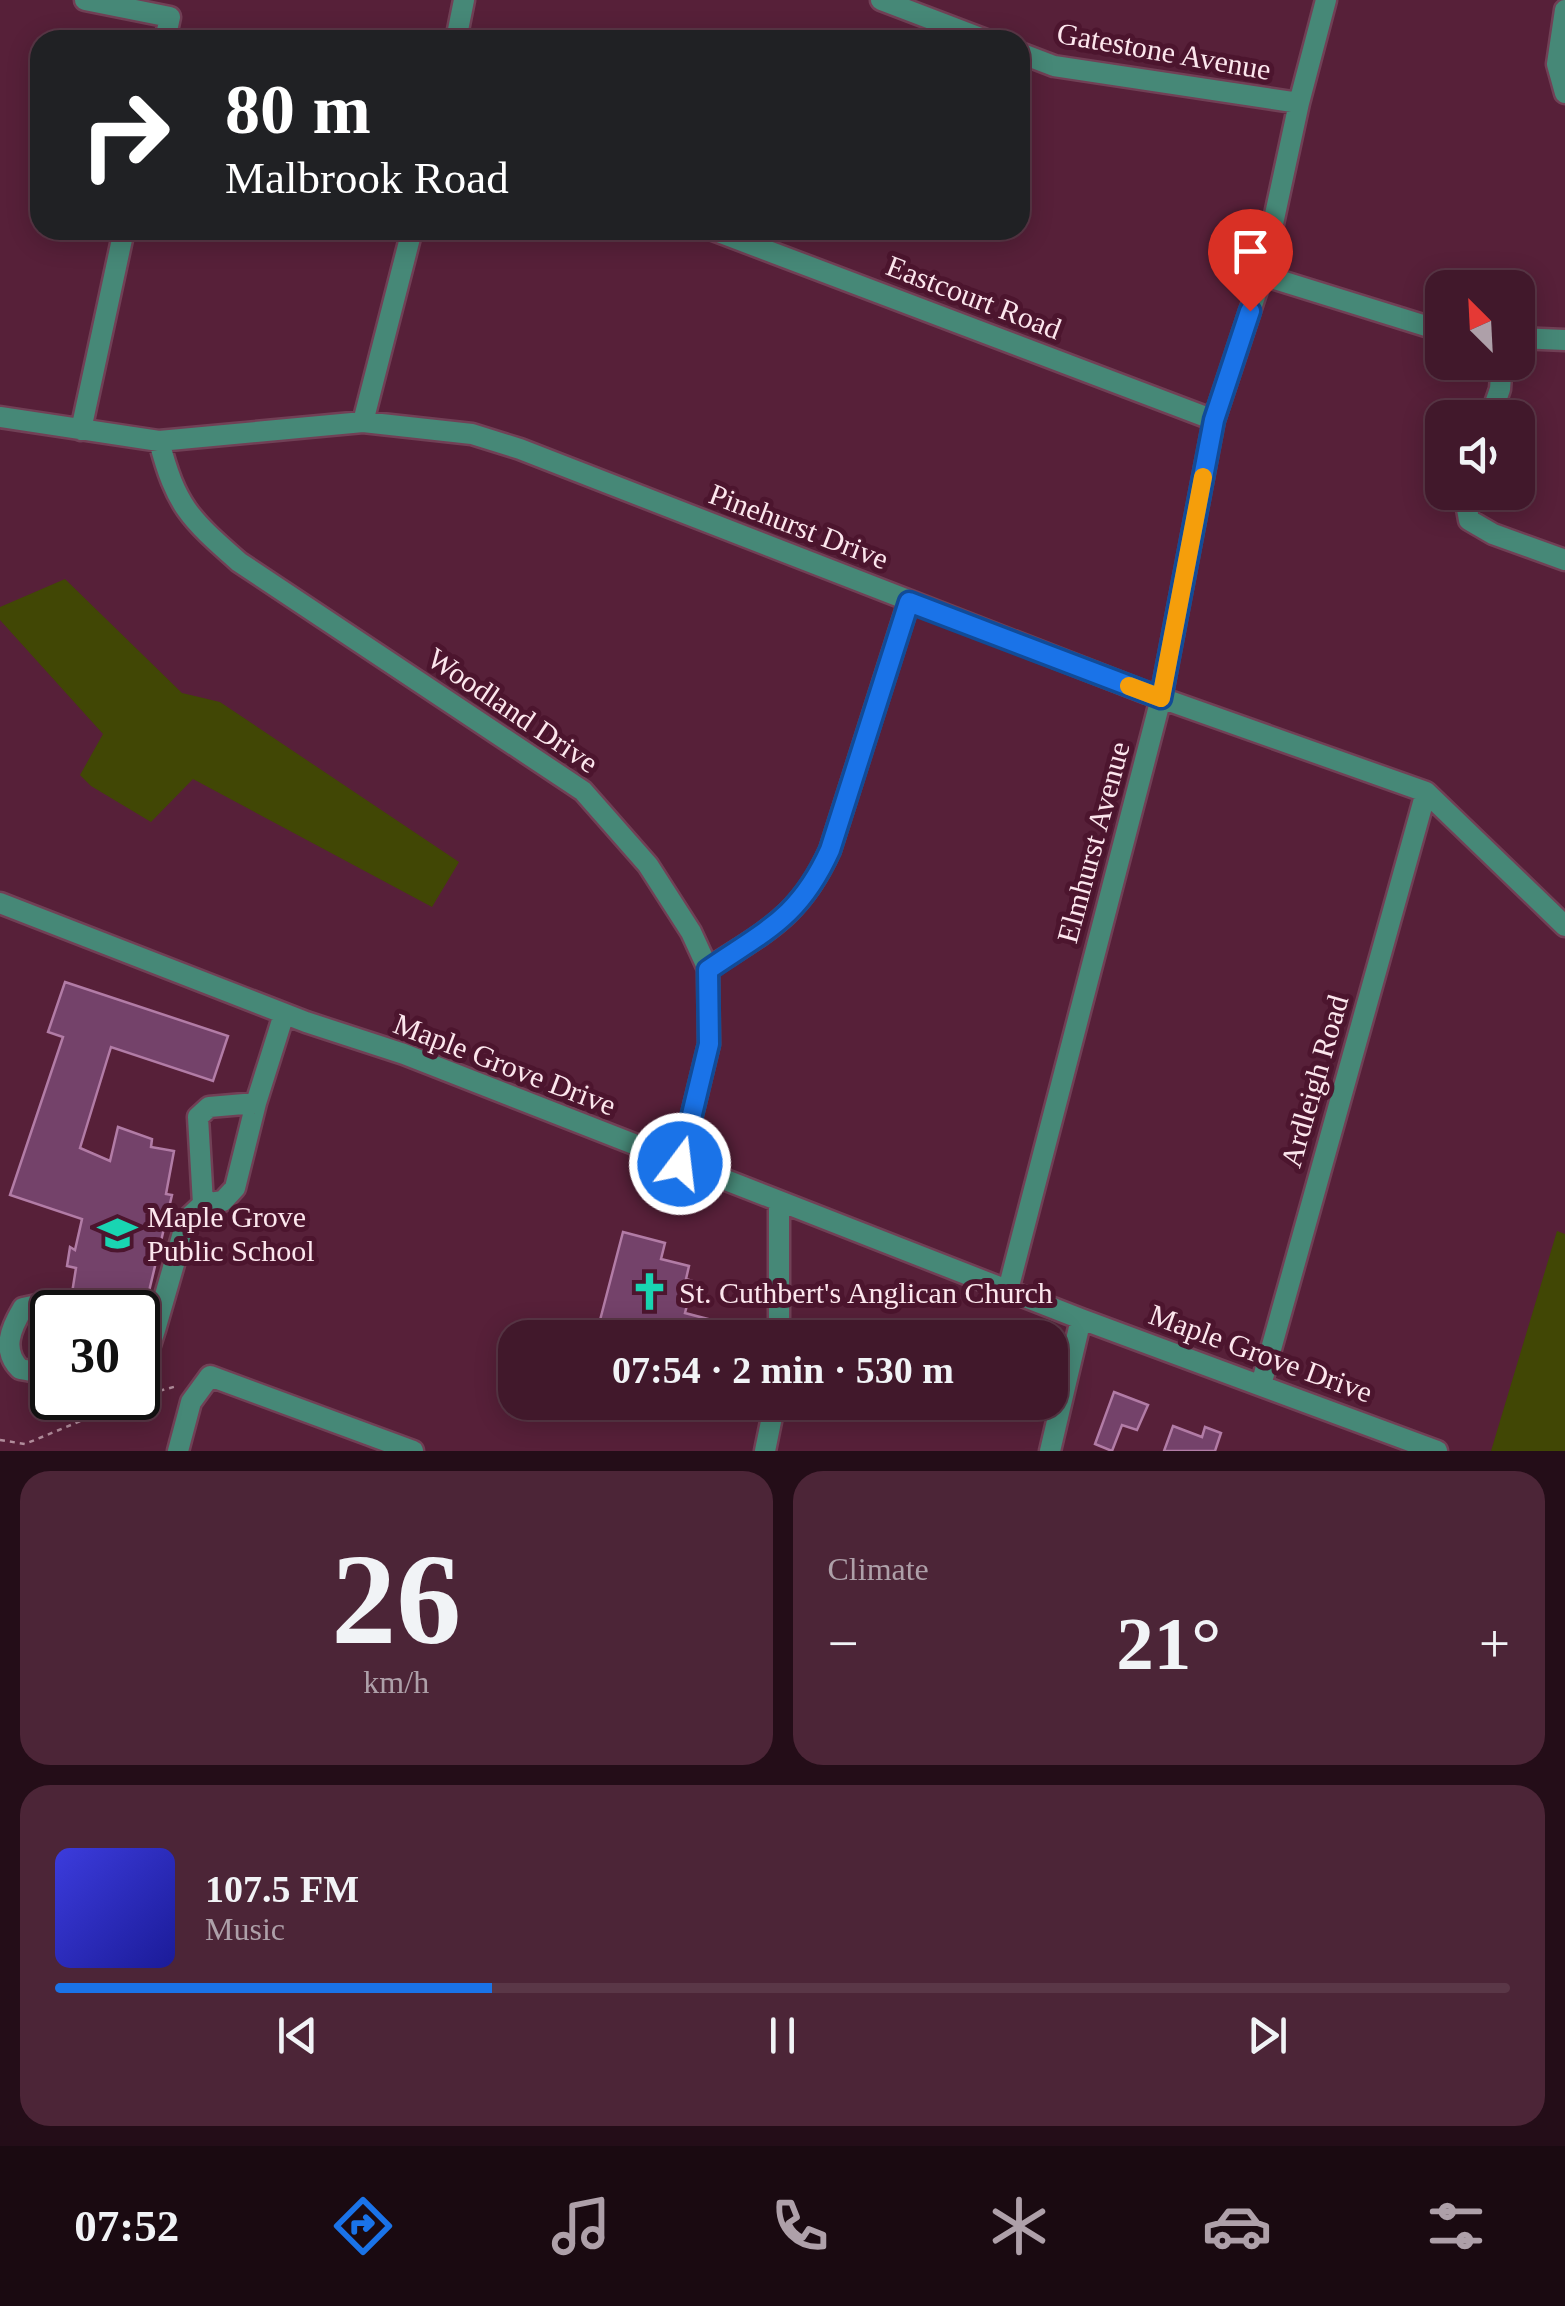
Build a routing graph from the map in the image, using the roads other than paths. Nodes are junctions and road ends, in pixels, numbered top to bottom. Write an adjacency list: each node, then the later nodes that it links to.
1 (85, 0): 6 (street)
2 (464, 0): 7 (street)
3 (881, 0): 8 (street)
4 (1326, 0): 11 (street, Elmhurst Avenue)
5 (1565, 10): 10 (street)
6 (167, 30)
7 (458, 30)
8 (960, 30)
9 (1030, 57): 11 (street, Gatestone Avenue)
10 (1565, 93)
11 (1299, 103): 15 (street, Elmhurst Avenue)
12 (122, 240): 22 (street)
13 (409, 240): 21 (street)
14 (739, 240): 20 (street, Eastcourt Road)
15 (1262, 275): 16 (street); 20 (street, Elmhurst Avenue)
16 (1425, 325)
17 (1535, 339): 18 (street)
18 (1565, 340)
19 (0, 417): 22 (street, Pinehurst Drive)
20 (1214, 420): 27 (street, Elmhurst Avenue)
21 (362, 422): 23 (street, Pinehurst Drive); 26 (street, Pinehurst Drive)
22 (81, 430): 23 (street, Pinehurst Drive)
23 (159, 440): 31 (street, Woodland Drive)
24 (1467, 510): 25 (street)
25 (1565, 560)
26 (909, 602): 27 (street, Pinehurst Drive); 31 (street)
27 (1161, 698): 28 (street, Pinehurst Drive); 37 (street, Elmhurst Avenue)
28 (1426, 792): 30 (street, Pinehurst Drive); 43 (street, Ardleigh Road)
29 (0, 903): 32 (street, Maple Grove Drive)
30 (1565, 926)
31 (708, 970): 34 (street, Woodland Drive)
32 (284, 1014): 33 (street); 34 (street, Maple Grove Drive)
33 (256, 1103): 36 (street); 36 (street)
34 (680, 1164): 35 (street, Maple Grove Drive)
35 (778, 1201): 37 (street, Maple Grove Drive); 41 (street)
36 (203, 1204): 38 (street)
37 (1008, 1290): 40 (street, Maple Grove Drive)
38 (160, 1292)
39 (30, 1306): 42 (street)
40 (1081, 1319): 43 (street, Maple Grove Drive); 48 (street)
41 (778, 1320)
42 (30, 1371)
43 (1261, 1386): 49 (street, Maple Grove Drive)
44 (771, 1420): 47 (street)
45 (178, 1451): 46 (street)
46 (413, 1451)
47 (764, 1451)
48 (1050, 1451)
49 (1437, 1451)

